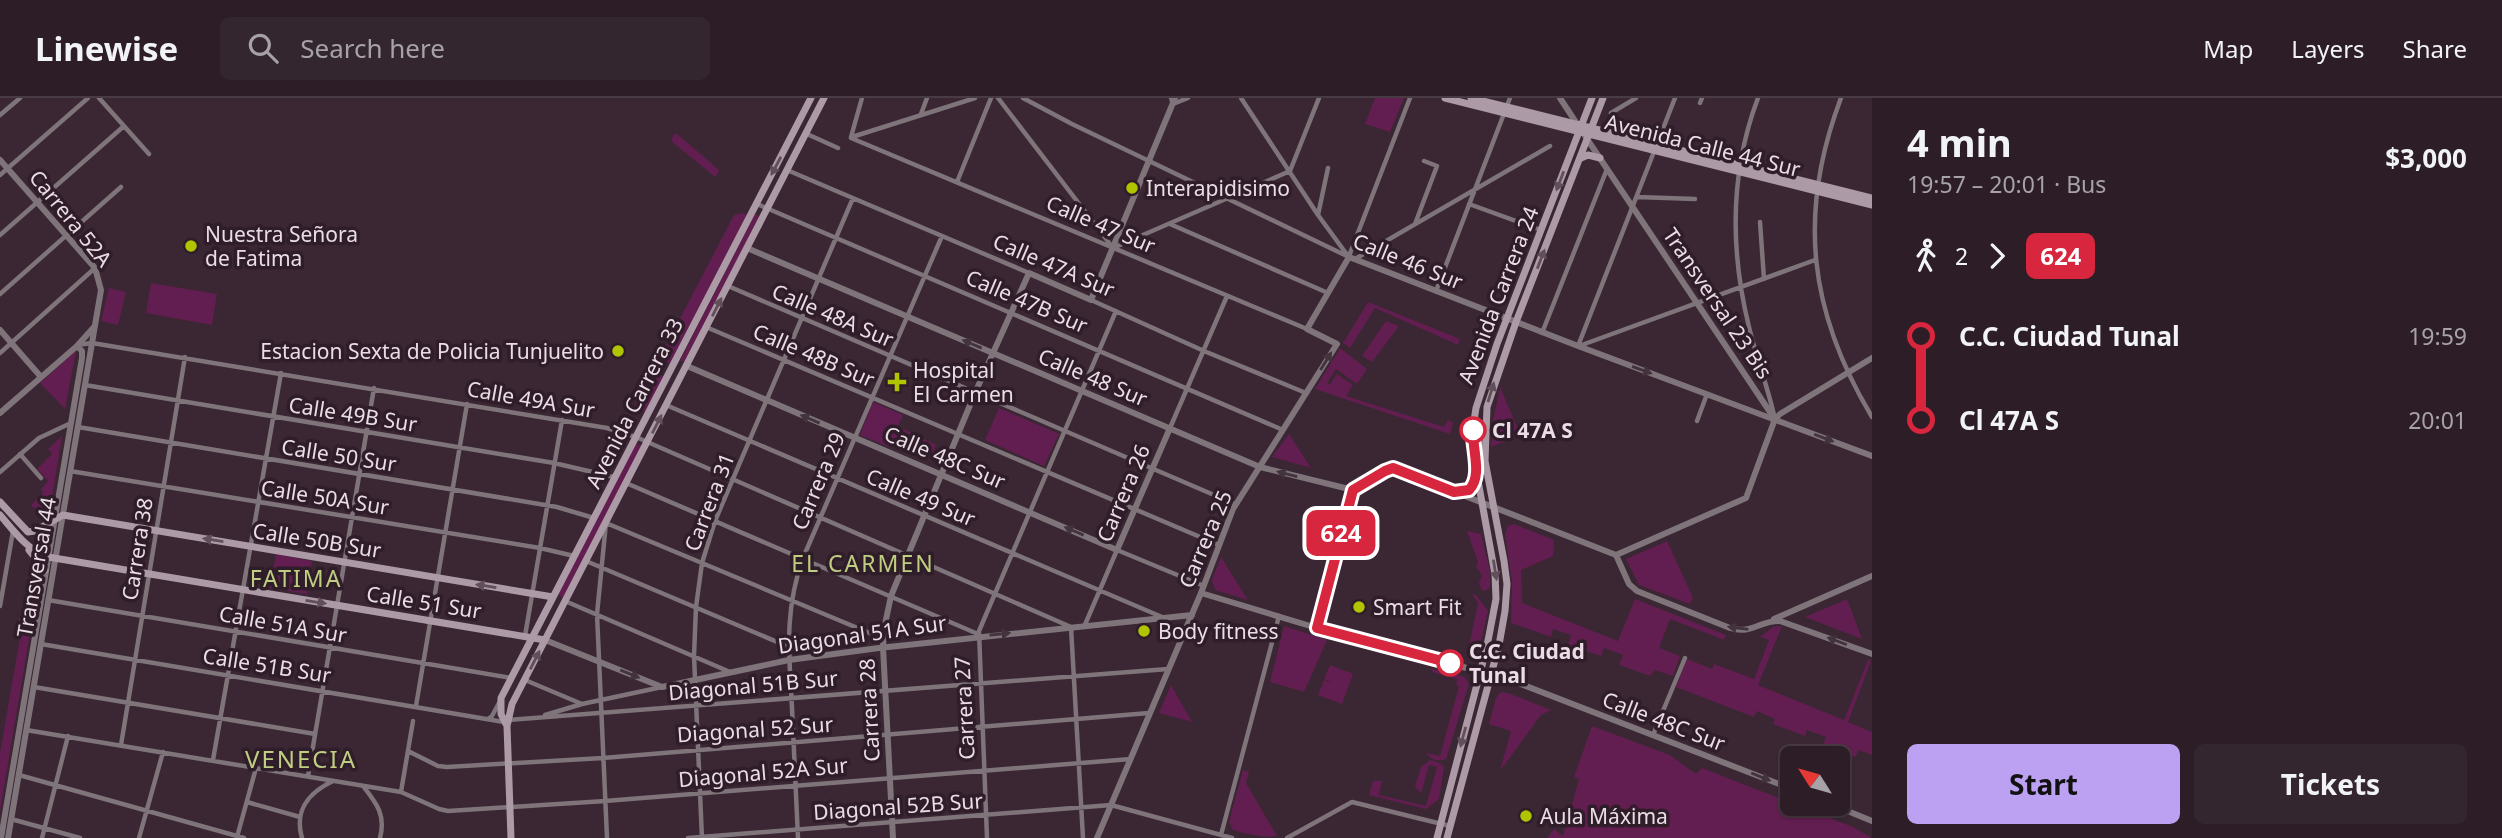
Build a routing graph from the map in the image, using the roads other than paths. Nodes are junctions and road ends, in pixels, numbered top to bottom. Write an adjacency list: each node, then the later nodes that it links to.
1 (20, 98): 31 (street)
2 (88, 98): 46 (street)
3 (99, 98): 32 (street)
4 (811, 98): 62 (main road, Avenida Carrera 33, one-way to 62)
5 (824, 98): 34 (main road, Avenida Carrera 33)
6 (862, 98): 35 (street)
7 (927, 98): 30 (street)
8 (975, 98): 30 (street)
9 (991, 98): 52 (street)
10 (998, 98): 77 (street)
11 (1023, 98): 43 (street, Calle 46 Sur)
12 (1188, 98): 26 (street)
13 (1241, 98): 50 (street)
14 (1319, 98): 50 (street)
15 (1410, 98): 78 (street)
16 (1445, 98): 27 (main road, Avenida Calle 44 Sur)
17 (1471, 98): 28 (main road, Avenida Calle 44 Sur)
18 (1510, 98): 28 (street)
19 (1560, 98): 33 (street, Transversal 23 Bis)
20 (1592, 98): 33 (main road, Avenida Carrera 24)
21 (1604, 98): 33 (main road, Avenida Carrera 24)
22 (1636, 98): 29 (street)
23 (1675, 98): 38 (street)
24 (1758, 98): 45 (street)
25 (1841, 98): 54 (street)
26 (1173, 100): 43 (street)
27 (1464, 100): 28 (main road, Avenida Calle 44 Sur)
28 (1506, 110): 33 (main road, Avenida Calle 44 Sur); 55 (street)
29 (1611, 113)
30 (921, 115): 35 (street)
31 (0, 116)
32 (124, 126): 39 (street); 61 (street)
33 (1584, 131): 38 (main road, Avenida Calle 44 Sur); 40 (main road, Avenida Carrera 24); 41 (street, Transversal 23 Bis); 71 (main road, Avenida Carrera 24, one-way to 71)
34 (807, 134): 37 (street); 49 (main road, Avenida Carrera 33)
35 (851, 138): 52 (street, Calle 47 Sur)
36 (1550, 146): 55 (street)
37 (838, 148)
38 (1656, 148): 45 (main road, Avenida Calle 44 Sur); 56 (street)
39 (149, 154)
40 (1580, 159): 41 (main road); 99 (main road, Avenida Carrera 24, one-way to 40)
41 (1600, 159): 48 (street, Transversal 23 Bis)
42 (0, 160): 46 (street, Carrera 52A)
43 (1149, 160): 59 (street, Calle 46 Sur); 77 (street)
44 (1424, 162): 70 (street)
45 (1739, 168): 54 (main road, Avenida Calle 44 Sur); 86 (street)
46 (8, 169): 51 (street); 61 (street, Carrera 52A)
47 (1328, 169): 67 (street)
48 (1607, 169): 65 (street, Transversal 23 Bis); 104 (street)
49 (788, 170): 57 (street, Calle 47A Sur); 66 (main road, Avenida Carrera 33)
50 (1290, 172): 59 (street); 67 (street)
51 (0, 175)
52 (957, 182): 77 (street, Calle 47 Sur)
53 (121, 187): 73 (street)
54 (1817, 188): 58 (main road, Avenida Calle 44 Sur); 64 (main road, Avenida Calle 44 Sur); 79 (street)
55 (1475, 189): 63 (street); 70 (street)
56 (1637, 197): 60 (street); 65 (street)
57 (853, 198): 74 (street, Calle 47A Sur); 75 (street, Carrera 31)
58 (1872, 198)
59 (1227, 199): 69 (street); 78 (street, Calle 46 Sur)
60 (1695, 199)
61 (37, 202): 72 (street); 73 (street, Carrera 52A)
62 (757, 204): 66 (street, Calle 47B Sur); 119 (main road, Avenida Carrera 33)
63 (1469, 204): 71 (street); 87 (street)
64 (1872, 205)
65 (1632, 207): 93 (street, Transversal 23 Bis); 109 (street)
66 (767, 208): 75 (street, Calle 47B Sur); 76 (main road, Avenida Carrera 33)
67 (1318, 215): 78 (street)
68 (1760, 222): 84 (street)
69 (1169, 224): 77 (street); 88 (street)
70 (1415, 224): 78 (street)
71 (1541, 230): 98 (main road, Avenida Carrera 24)
72 (0, 235)
73 (66, 235): 80 (street, Carrera 52A); 89 (street)
74 (942, 236): 81 (street, Calle 47A Sur); 82 (street, Carrera 29)
75 (836, 238): 82 (street, Calle 47B Sur); 83 (street, Carrera 31)
76 (747, 248): 83 (street, Calle 48 Sur); 85 (main road, Avenida Carrera 33)
77 (1113, 248): 90 (street, Calle 47 Sur); 91 (street)
78 (1352, 258): 87 (street, Calle 46 Sur); 88 (street)
79 (1815, 260): 84 (street); 121 (street)
80 (95, 268): 92 (street, Carrera 52A); 105 (street)
81 (1029, 273): 91 (street, Calle 47A Sur); 95 (street, Carrera 28)
82 (924, 276): 95 (street, Calle 47B Sur); 96 (street, Carrera 29)
83 (819, 278): 96 (street, Calle 48 Sur); 97 (street, Carrera 31)
84 (1764, 279): 86 (street)
85 (727, 286): 97 (street, Calle 48A Sur); 101 (main road, Avenida Carrera 33, one-way to 85)
86 (1741, 287): 93 (street); 138 (street)
87 (1436, 291): 98 (street, Calle 46 Sur)
88 (1328, 293): 102 (street)
89 (0, 294)
90 (1227, 296): 102 (street, Calle 47 Sur); 111 (street, Carrera 26)
91 (1091, 300): 94 (street, Calle 47A Sur)
92 (99, 302): 100 (street, Transversal 44)
93 (1697, 303): 109 (street); 138 (street, Transversal 23 Bis)
94 (1116, 311): 110 (street, Carrera 27); 111 (street, Calle 47A Sur)
95 (1011, 313): 110 (street, Calle 47B Sur); 113 (street, Carrera 28)
96 (906, 316): 113 (street, Calle 48 Sur, one-way to 96); 114 (street, Carrera 29)
97 (802, 318): 114 (street, Calle 48A Sur); 117 (street, Carrera 31)
98 (1506, 318): 99 (street, Calle 46 Sur); 165 (main road, Avenida Carrera 24)
99 (1516, 322): 104 (street, Calle 46 Sur); 179 (main road, Avenida Carrera 24, one-way to 99)
100 (95, 326): 106 (street, Transversal 44); 108 (street)
101 (706, 327): 117 (street, Calle 48B Sur); 118 (main road, Avenida Carrera 33)
102 (1307, 329): 107 (street, Calle 47 Sur)
103 (0, 330): 105 (street)
104 (1542, 332): 109 (street, Calle 46 Sur)
105 (12, 343): 112 (street); 122 (street)
106 (92, 343): 108 (street, Calle 49A Sur); 115 (street, Calle 49A Sur); 123 (street, Transversal 44)
107 (1337, 344): 128 (street, Carrera 25, one-way to 107)
108 (77, 346): 122 (street); 141 (street, Transversal 44)
109 (1578, 346): 129 (street, Calle 46 Sur, one-way to 129)
110 (1098, 351): 125 (street, Calle 47B Sur); 126 (street, Carrera 27)
111 (1204, 351): 125 (street, Carrera 26); 128 (street, Calle 47A Sur)
112 (0, 353)
113 (993, 354): 126 (street, Calle 48 Sur); 127 (street, Carrera 28)
114 (888, 356): 127 (street, Calle 48A Sur); 130 (street, Carrera 29)
115 (185, 357): 120 (street, Calle 49A Sur); 132 (street, Carrera 38)
116 (1872, 358): 121 (street)
117 (784, 359): 130 (street, Calle 48B Sur); 131 (street, Carrera 31)
118 (687, 366): 119 (main road); 131 (street, Calle 48C Sur); 134 (main road, Avenida Carrera 33)
119 (672, 369): 147 (main road, Avenida Carrera 33)
120 (281, 373): 124 (street, Calle 49A Sur); 136 (street)
121 (1846, 373): 137 (street); 138 (street)
122 (41, 377): 135 (street)
123 (85, 385): 132 (street, Calle 49B Sur); 141 (street, Transversal 44)
124 (374, 388): 133 (street, Calle 49A Sur); 145 (street)
125 (1187, 389): 142 (street, Carrera 26); 143 (street, Calle 47B Sur)
126 (1080, 392): 142 (street, Calle 48 Sur); 144 (street, Carrera 27)
127 (975, 393): 144 (street, Calle 48A Sur); 146 (street, Carrera 28)
128 (1306, 393): 143 (street, Carrera 25)
129 (1707, 394): 138 (street, Calle 46 Sur); 140 (street)
130 (871, 397): 146 (street, Calle 48B Sur); 148 (street, Carrera 29)
131 (767, 400): 148 (street, Calle 48C Sur, one-way to 131); 149 (street, Carrera 31)
132 (178, 401): 136 (street, Calle 49B Sur); 151 (street, Carrera 38)
133 (467, 404): 139 (street, Calle 49A Sur); 152 (street)
134 (666, 405): 149 (street, Calle 49 Sur); 150 (main road, Avenida Carrera 33, one-way to 134)
135 (0, 413)
136 (273, 416): 145 (street, Calle 49B Sur); 155 (street)
137 (1872, 417)
138 (1775, 419): 154 (street, Calle 46 Sur, one-way to 154); 200 (street)
139 (562, 420): 147 (street, Calle 49A Sur); 156 (street)
140 (1697, 421)
141 (74, 425): 151 (street, Calle 50 Sur); 153 (street); 159 (street, Transversal 44); 184 (street, Transversal 44)
142 (1170, 428): 157 (street, Calle 48 Sur); 158 (street, Carrera 26)
143 (1283, 430): 157 (street, Carrera 25)
144 (1064, 431): 158 (street, Calle 48A Sur); 161 (street, Carrera 27)
145 (366, 432): 152 (street, Calle 49B Sur); 162 (street)
146 (958, 434): 161 (street, Calle 48B Sur); 163 (street, Carrera 28)
147 (636, 437): 150 (street, Calle 49A Sur); 164 (main road, Avenida Carrera 33)
148 (854, 438): 163 (street, Calle 48C Sur); 167 (street, Carrera 29)
149 (749, 440): 167 (street, Calle 49 Sur); 168 (street, Carrera 31)
150 (647, 442): 168 (street, Calle 49A Sur); 169 (main road, Avenida Carrera 33)
151 (171, 443): 155 (street, Calle 50 Sur); 170 (street, Carrera 38)
152 (460, 447): 156 (street, Calle 49B Sur); 171 (street)
153 (20, 454): 160 (street); 166 (street)
154 (1872, 456)
155 (266, 459): 162 (street, Calle 50 Sur); 175 (street)
156 (554, 463): 164 (street, Calle 49B Sur); 178 (street)
157 (1260, 467): 172 (street, Calle 48 Sur, one-way to 157); 177 (street, Carrera 25)
158 (1153, 468): 177 (street, Calle 48A Sur); 180 (street, Carrera 26)
159 (70, 471): 170 (street, Calle 50A Sur); 184 (street, Transversal 44)
160 (0, 472)
161 (1047, 472): 180 (street, Calle 48B Sur); 181 (street, Carrera 27)
162 (359, 474): 171 (street, Calle 50 Sur); 186 (street)
163 (942, 475): 181 (street, Calle 48C Sur); 182 (street, Carrera 28)
164 (615, 477): 187 (main road, Avenida Carrera 33)
165 (1477, 477): 173 (main road); 176 (main road, Avenida Carrera 24)
166 (41, 478)
167 (838, 478): 182 (street, Calle 49 Sur); 185 (street, Carrera 29)
168 (732, 480): 185 (street, Calle 49A Sur); 188 (street, Carrera 31)
169 (626, 483): 188 (street); 189 (main road, Avenida Carrera 33)
170 (164, 487): 175 (street, Calle 50A Sur); 191 (street, Carrera 38)
171 (452, 490): 178 (street, Calle 50 Sur); 192 (street)
172 (1353, 490): 173 (street); 237 (street)
173 (1454, 492): 176 (street)
174 (0, 502): 184 (main road)
175 (258, 502): 186 (street, Calle 50A Sur); 195 (street)
176 (1482, 503): 179 (street); 254 (main road, Avenida Carrera 24, one-way to 254)
177 (1235, 505): 194 (street, Carrera 25)
178 (547, 506): 187 (street, Calle 50 Sur); 196 (street)
179 (1494, 507): 200 (street); 257 (main road, Avenida Carrera 24)
180 (1135, 509): 194 (street, Calle 48B Sur); 197 (street, Carrera 26)
181 (1030, 512): 197 (street, Calle 48C Sur, one-way to 181); 198 (street, Carrera 27)
182 (925, 515): 198 (street, Calle 49 Sur); 199 (street, Carrera 28)
183 (0, 516): 190 (main road)
184 (59, 516): 191 (main road, Calle 50B Sur); 202 (street, Transversal 44)
185 (821, 517): 199 (street, Calle 49A Sur); 203 (street, Carrera 29)
186 (352, 518): 192 (street, Calle 50A Sur); 205 (street)
187 (594, 518): 201 (main road, Avenida Carrera 33)
188 (715, 521): 203 (street); 206 (street, Carrera 31)
189 (606, 523): 204 (main road, Avenida Carrera 33); 206 (street); 207 (street)
190 (13, 530): 193 (main road); 223 (street)
191 (156, 531): 195 (main road, Calle 50B Sur, one-way to 191); 209 (street, Carrera 38)
192 (445, 533): 196 (street, Calle 50A Sur); 211 (street)
193 (22, 541): 202 (main road); 208 (main road)
194 (1219, 545): 213 (street, Carrera 25)
195 (251, 547): 205 (main road, Calle 50B Sur); 212 (street)
196 (540, 548): 201 (street, Calle 50A Sur); 215 (street)
197 (1117, 550): 213 (street, Calle 48C Sur); 214 (street, Carrera 26)
198 (1012, 553): 214 (street, Calle 49 Sur); 216 (street, Carrera 27)
199 (909, 555): 216 (street, Calle 49A Sur); 217 (street, Carrera 28)
200 (1616, 555): 233 (street, one-way to 200)
201 (574, 556): 218 (main road, Avenida Carrera 33)
202 (52, 557): 208 (street, Transversal 44); 209 (main road, Calle 51 Sur); 219 (street, Transversal 44)
203 (803, 558): 217 (street); 220 (street, Carrera 29)
204 (586, 561): 207 (street); 221 (main road, Avenida Carrera 33)
205 (344, 562): 211 (main road, Calle 50B Sur); 222 (street)
206 (702, 563): 220 (street); 224 (street, Carrera 31)
207 (600, 567): 224 (street); 226 (street)
208 (45, 570): 300 (street, Transversal 44)
209 (149, 574): 212 (main road, Calle 51 Sur); 229 (street, Carrera 38)
210 (1872, 576): 225 (street)
211 (437, 578): 215 (main road, Calle 50B Sur, one-way to 211); 232 (street)
212 (243, 589): 222 (main road, Calle 51 Sur, one-way to 222); 238 (street)
213 (1203, 589): 228 (street, Carrera 25); 230 (street, Calle 48C Sur)
214 (1100, 590): 231 (street, Calle 49 Sur); 234 (street, Carrera 26)
215 (532, 593): 218 (main road, Calle 50B Sur); 240 (street)
216 (995, 593): 235 (street, Calle 49A Sur); 239 (street, Carrera 27)
217 (891, 596): 239 (street); 242 (street, Carrera 28)
218 (553, 597): 227 (main road); 240 (main road, Avenida Carrera 33)
219 (48, 600): 229 (street, Calle 51A Sur); 243 (street, Transversal 44)
220 (790, 600): 242 (street); 244 (street, Carrera 29)
221 (565, 601): 226 (street); 227 (main road, Avenida Carrera 33)
222 (337, 605): 232 (main road, Calle 51 Sur); 245 (street)
223 (0, 606)
224 (695, 607): 244 (street); 247 (street, Carrera 31)
225 (1796, 610): 233 (street); 236 (street)
226 (597, 614): 247 (street); 251 (street)
227 (558, 615): 241 (main road, Avenida Carrera 33)
228 (1192, 615): 231 (street, Diagonal 51A Sur); 253 (street, Carrera 25)
229 (142, 616): 238 (street, Calle 51A Sur); 249 (street, Carrera 38)
230 (1279, 616): 237 (street, Calle 48C Sur); 326 (street)
231 (1163, 617): 234 (street, Diagonal 51A Sur)
232 (430, 621): 240 (main road, Calle 51 Sur); 252 (street)
233 (1769, 622): 236 (street)
234 (1084, 626): 235 (street, Diagonal 51A Sur)
235 (1071, 627): 239 (street, Diagonal 51A Sur, one-way to 235); 258 (street)
236 (1803, 627): 246 (street, one-way to 236)
237 (1317, 628): 254 (street, Calle 48C Sur)
238 (236, 632): 245 (street, Calle 51A Sur); 256 (street)
239 (978, 635): 242 (street, Diagonal 51A Sur); 262 (street, Carrera 27)
240 (528, 637): 241 (main road, Calle 51 Sur); 259 (main road, Avenida Carrera 33)
241 (545, 640): 251 (street, Calle 51 Sur); 260 (main road, Avenida Carrera 33, one-way to 241)
242 (883, 643): 250 (street, Diagonal 51A Sur); 266 (street, Carrera 28)
243 (41, 644): 249 (street, Calle 51B Sur); 263 (street, Transversal 44)
244 (789, 647): 250 (street, Carrera 29)
245 (330, 648): 252 (street, Calle 51A Sur); 265 (street)
246 (1872, 654)
247 (694, 656): 255 (street); 261 (street, Carrera 31)
248 (1685, 657): 287 (street)
249 (135, 659): 256 (street, Calle 51B Sur); 270 (street, Carrera 38)
250 (789, 660): 255 (street, Diagonal 51A Sur); 268 (street, Carrera 29)
251 (598, 662): 264 (street, Calle 51 Sur, one-way to 264); 269 (street)
252 (423, 663): 259 (street, Calle 51A Sur); 272 (street)
253 (1169, 669): 258 (street, Diagonal 51B Sur); 275 (street, Carrera 25)
254 (1481, 671): 257 (street, Calle 48C Sur); 322 (main road, Avenida Carrera 24, one-way to 322)
255 (731, 672): 261 (street, Diagonal 51A Sur)
256 (229, 674): 265 (street, Calle 51B Sur); 277 (street)
257 (1491, 674): 287 (street, Calle 48C Sur); 323 (main road, Avenida Carrera 24)
258 (1074, 676): 262 (street, Diagonal 51B Sur); 279 (street)
259 (512, 678): 267 (main road, Avenida Carrera 33)
260 (525, 680): 271 (street); 281 (main road, Avenida Carrera 33)
261 (695, 680): 264 (street, Diagonal 51A Sur); 273 (street, Carrera 31)
262 (980, 683): 266 (street, Diagonal 51B Sur); 282 (street, Carrera 27)
263 (34, 687): 270 (street); 283 (street, Transversal 44)
264 (662, 687): 269 (street, Diagonal 51A Sur)
265 (323, 690): 272 (street, Calle 51B Sur); 284 (street)
266 (886, 690): 268 (street, Diagonal 51B Sur); 286 (street, Carrera 28)
267 (501, 698): 278 (street); 281 (main road, Avenida Carrera 33)
268 (791, 698): 273 (street, Diagonal 51B Sur); 288 (street, Carrera 29)
269 (600, 700): 271 (street, Diagonal 51A Sur); 274 (street)
270 (128, 702): 277 (street); 289 (street, Carrera 38)
271 (582, 704): 276 (street, Diagonal 51A Sur)
272 (416, 706): 278 (street, Calle 51B Sur)
273 (696, 706): 274 (street, Diagonal 51B Sur); 290 (street, Carrera 31)
274 (601, 713): 276 (street, Diagonal 51B Sur); 293 (street)
275 (1150, 713): 279 (street, Diagonal 52 Sur); 294 (street, Carrera 25)
276 (541, 717): 281 (street, Diagonal 51B Sur)
277 (221, 718): 284 (street); 295 (street)
278 (487, 719): 281 (street, Calle 51B Sur)
279 (1076, 719): 282 (street, Diagonal 52 Sur); 296 (street)
280 (413, 721): 291 (street)
281 (507, 723): 297 (main road, Avenida Carrera 33)
282 (982, 726): 286 (street, Diagonal 52 Sur); 299 (street, Carrera 27)
283 (26, 730): 285 (street, Diagonal 52A Sur); 300 (street, Transversal 44)
284 (315, 734): 301 (street)
285 (68, 736): 289 (street, Diagonal 52A Sur); 305 (street)
286 (889, 736): 288 (street, Diagonal 52 Sur); 302 (street, Carrera 28)
287 (1653, 736): 304 (street, Calle 48C Sur, one-way to 304)
288 (794, 741): 290 (street, Diagonal 52 Sur); 306 (street, Carrera 29)
289 (121, 745): 292 (street, Diagonal 52A Sur)
290 (698, 749): 293 (street, Diagonal 52 Sur); 309 (street, Carrera 31)
291 (408, 751): 297 (street, Diagonal 52 Sur); 308 (street)
292 (163, 752): 295 (street, Diagonal 52A Sur); 315 (street)
293 (603, 758): 297 (street, Diagonal 52 Sur); 310 (street)
294 (1131, 759): 296 (street, Diagonal 52A Sur); 312 (street, Carrera 25)
295 (214, 761): 298 (street, Diagonal 52A Sur)
296 (1079, 763): 299 (street, Diagonal 52A Sur); 314 (street)
297 (508, 764): 313 (main road, Avenida Carrera 33)
298 (256, 768): 301 (street, Diagonal 52A Sur); 311 (street)
299 (984, 770): 302 (street, Diagonal 52A Sur); 317 (street, Carrera 27)
300 (15, 774): 305 (street); 319 (street, Transversal 44); 329 (street, Transversal 44)
301 (308, 776): 303 (street, Diagonal 52A Sur)
302 (891, 778): 306 (street, Diagonal 52A Sur); 321 (street, Carrera 28)
303 (334, 780): 307 (street, Diagonal 52A Sur); 318 (street)
304 (1780, 784)
305 (56, 785): 315 (street); 324 (street)
306 (796, 785): 309 (street, Diagonal 52A Sur); 325 (street, Carrera 29)
307 (363, 786): 308 (street, Diagonal 52A Sur); 335 (street)
308 (401, 792): 313 (street, Diagonal 52A Sur)
309 (700, 793): 310 (street, Diagonal 52A Sur); 328 (street, Carrera 31)
310 (605, 801): 313 (street, Diagonal 52A Sur); 337 (street)
311 (247, 802): 318 (street); 327 (street)
312 (1111, 805): 314 (street, Diagonal 52B Sur); 326 (street); 343 (street, Carrera 25)
313 (510, 807): 336 (main road, Avenida Carrera 33)
314 (1082, 808): 317 (street, Diagonal 52B Sur); 342 (street)
315 (146, 811): 327 (street); 333 (street)
316 (1850, 812): 320 (street)
317 (986, 815): 321 (street, Diagonal 52B Sur); 341 (street, Carrera 27)
318 (299, 817): 334 (street)
319 (11, 819): 324 (street); 330 (street, Transversal 44)
320 (1872, 821)
321 (893, 822): 325 (street, Diagonal 52B Sur); 340 (street, Carrera 28)
322 (1440, 824): 323 (street); 345 (street); 346 (main road, Avenida Carrera 24)
323 (1450, 826): 347 (main road, Avenida Carrera 24)
324 (44, 828): 331 (street); 332 (street)
325 (798, 830): 328 (street, Diagonal 52B Sur); 339 (street, Carrera 29)
326 (1220, 835): 344 (street)
327 (239, 837)
328 (702, 837): 338 (street, Diagonal 52B Sur)
329 (1, 838)
330 (8, 838)
331 (41, 838)
332 (80, 838)
333 (139, 838)
334 (302, 838)
335 (380, 838)
336 (511, 838)
337 (607, 838)
338 (688, 838)
339 (798, 838)
340 (893, 838)
341 (987, 838)
342 (1083, 838)
343 (1097, 838)
344 (1232, 838)
345 (1287, 838)
346 (1437, 838)
347 (1447, 838)

